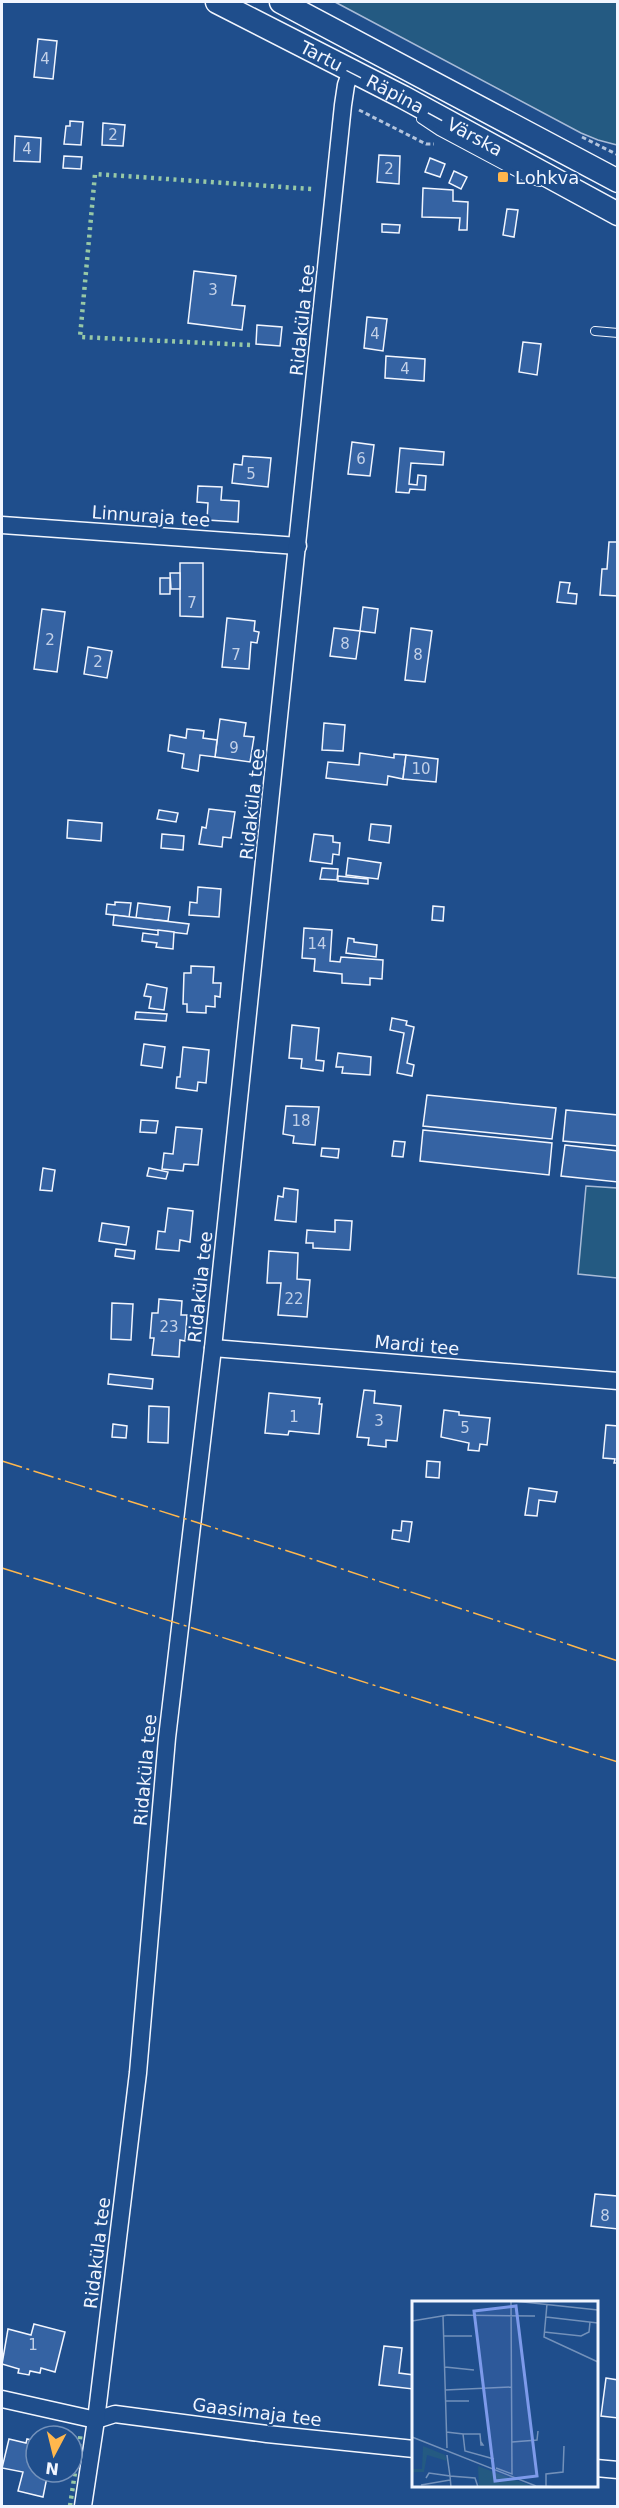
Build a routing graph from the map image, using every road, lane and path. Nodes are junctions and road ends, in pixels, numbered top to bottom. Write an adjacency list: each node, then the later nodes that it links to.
1 (217, 2): 3 (main road, Tartu — Räpina — Värska)
2 (281, 2): 4 (main road, Tartu — Räpina — Värska)
3 (351, 71): 5 (main road, Tartu — Räpina — Värska); 9 (street, Ridaküla tee)
4 (612, 172)
5 (618, 214)
6 (595, 331): 7 (lane)
7 (618, 333)
8 (2, 525): 9 (street, Linnuraja tee)
9 (298, 546): 10 (street, Ridaküla tee)
10 (213, 1348): 11 (street, Mardi tee); 13 (street, Ridaküla tee)
11 (618, 1381)
12 (2, 2399): 13 (street)
13 (96, 2420): 14 (street, Gaasimaja tee); 17 (street, Ridaküla tee)
14 (412, 2449)
15 (598, 2468): 16 (street)
16 (618, 2470)
17 (83, 2506)

